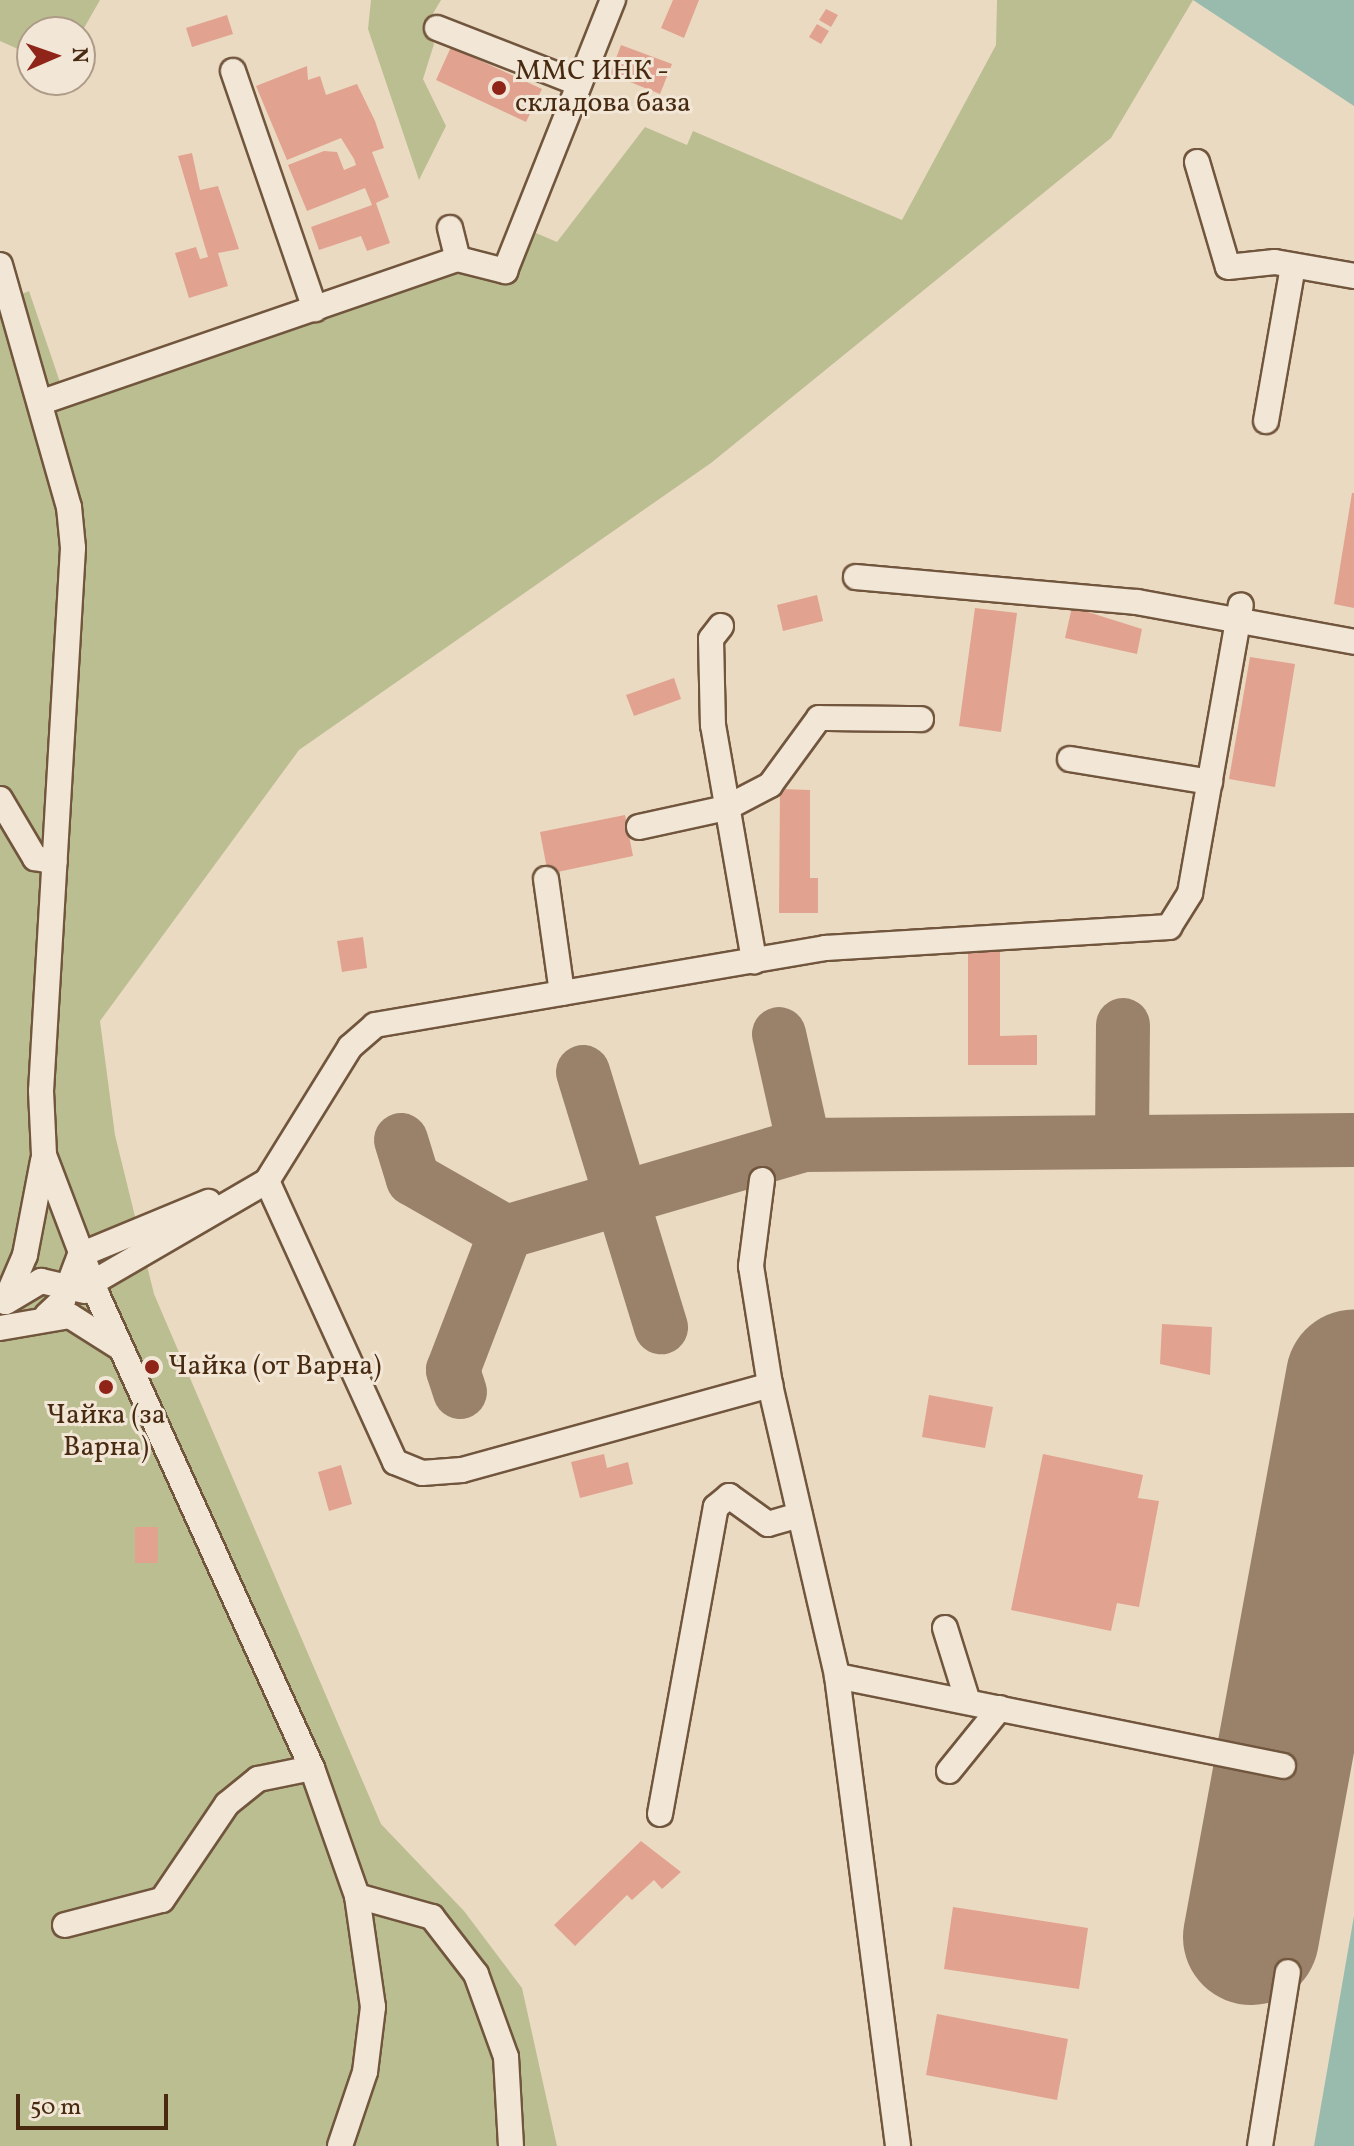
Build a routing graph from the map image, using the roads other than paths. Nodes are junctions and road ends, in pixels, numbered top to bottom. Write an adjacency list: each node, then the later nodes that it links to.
1 (613, 0): 4 (street)
2 (437, 28): 4 (street)
3 (233, 71): 11 (street)
4 (578, 83): 7 (street)
5 (1197, 162): 9 (street)
6 (450, 228): 7 (street)
7 (458, 259): 11 (street)
8 (0, 265): 12 (street)
9 (1293, 266): 10 (street); 13 (street)
10 (1354, 276)
11 (315, 309): 12 (street)
12 (42, 402): 24 (street)
13 (1266, 421)
14 (856, 577): 15 (street)
15 (1240, 614): 17 (street); 20 (street)
16 (721, 626): 22 (street)
17 (1354, 642)
18 (921, 719): 22 (street)
19 (1070, 759): 20 (street)
20 (1210, 782): 26 (street)
21 (0, 799): 24 (street)
22 (726, 808): 23 (street); 26 (street)
23 (639, 827)
24 (55, 862): 28 (street)
25 (546, 879): 27 (street)
26 (754, 961): 27 (street)
27 (562, 993): 30 (street)
28 (44, 1155): 31 (street); 33 (street)
29 (762, 1180): 37 (street)
30 (267, 1181): 31 (street); 32 (street); 37 (street)
31 (80, 1255): 32 (street)
32 (87, 1288): 33 (street); 34 (street); 36 (street)
33 (3, 1304)
34 (47, 1315): 35 (street); 36 (street)
35 (0, 1328)
36 (120, 1349): 44 (street)
37 (770, 1385): 38 (street)
38 (800, 1515): 40 (street); 46 (street)
39 (945, 1628): 41 (street)
40 (837, 1676): 41 (street); 52 (street)
41 (968, 1702): 42 (street)
42 (1000, 1708): 43 (street); 45 (street)
43 (1283, 1766)
44 (312, 1768): 47 (street); 48 (street)
45 (949, 1771)
46 (660, 1814)
47 (357, 1896): 50 (street); 51 (street)
48 (65, 1925)
49 (1288, 1972): 53 (street)
50 (340, 2146)
51 (511, 2146)
52 (898, 2146)
53 (1260, 2146)

